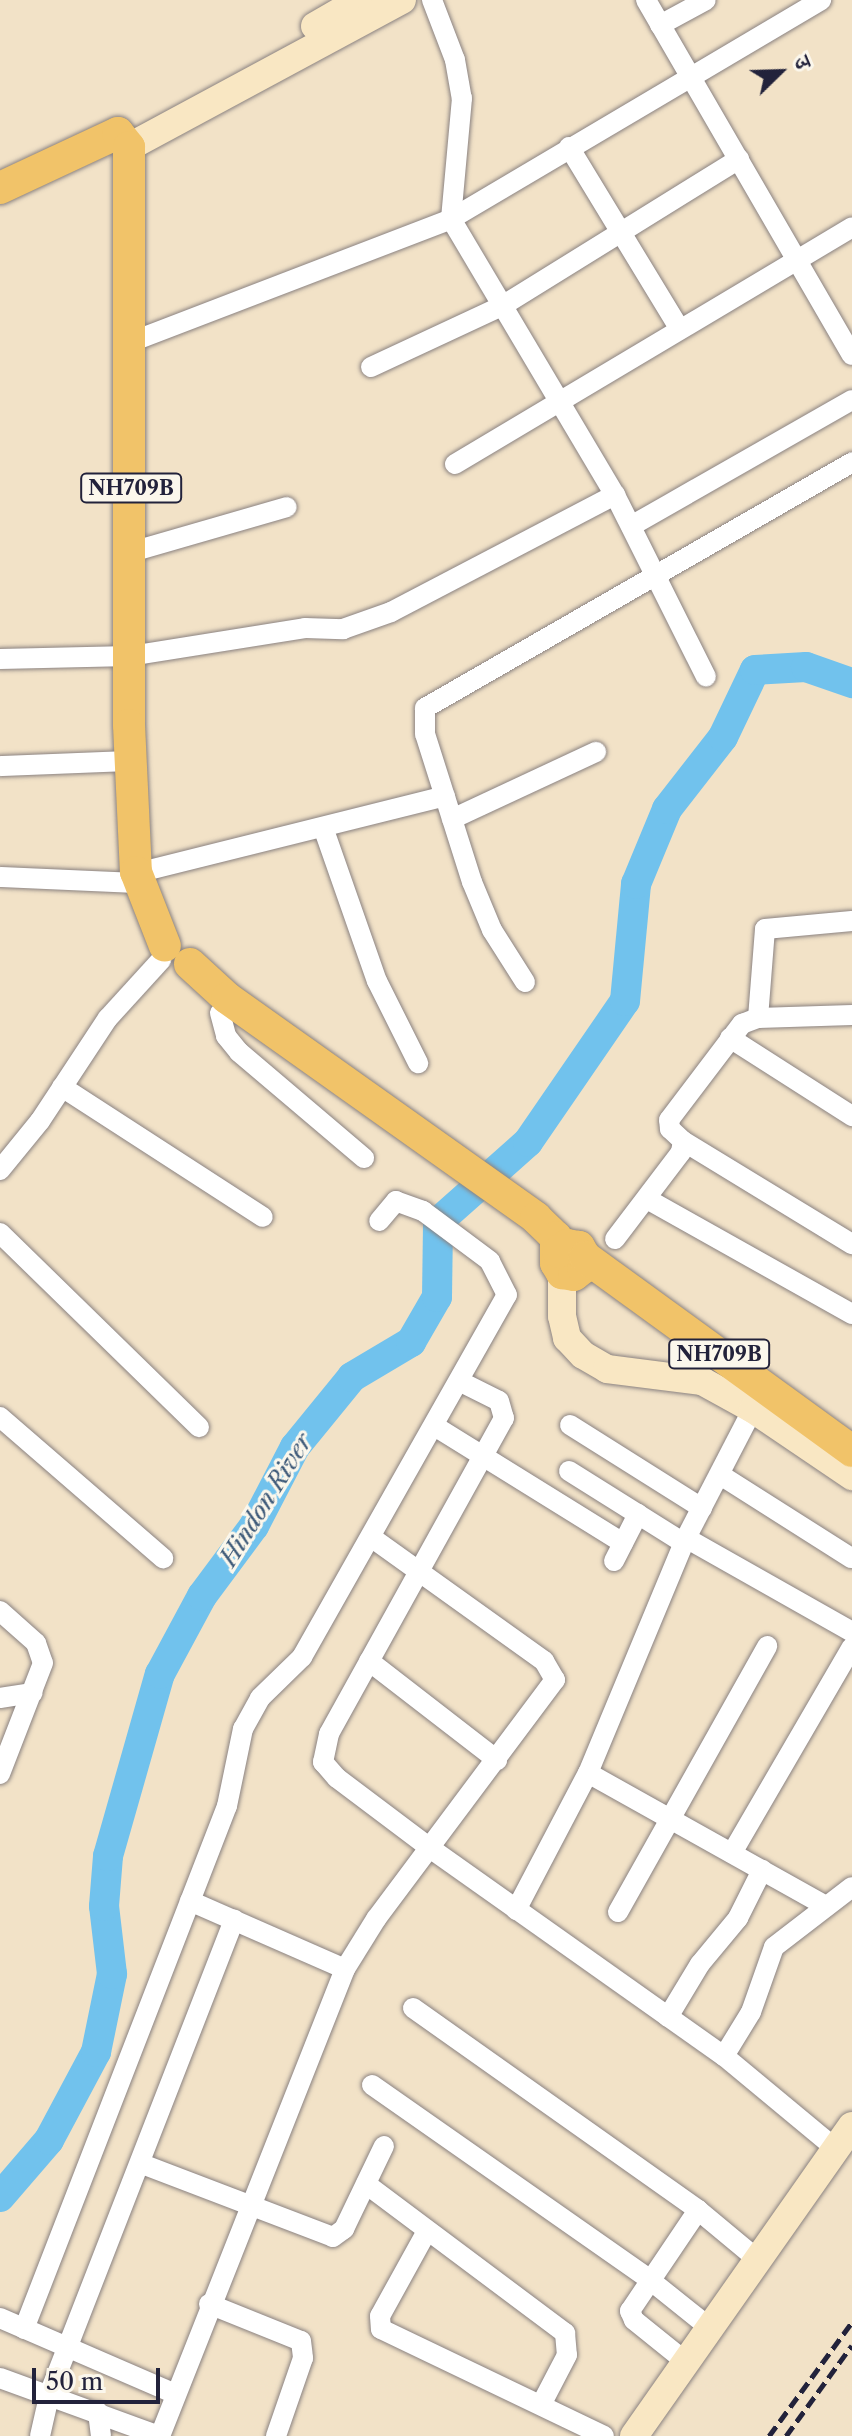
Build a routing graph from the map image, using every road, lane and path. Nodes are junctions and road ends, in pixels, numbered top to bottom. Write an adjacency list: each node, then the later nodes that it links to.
1 (360, 0): 9 (main road)
2 (402, 0): 9 (main road)
3 (432, 0): 14 (street)
4 (646, 0): 7 (street)
5 (706, 0): 7 (street)
6 (821, 0): 8 (street)
7 (660, 25): 8 (street)
8 (689, 75): 10 (street); 11 (street)
9 (124, 140): 12 (highway); 13 (highway); 20 (highway, NH709B)
10 (569, 147): 14 (street); 16 (street)
11 (739, 159): 16 (street); 17 (street)
12 (0, 188)
13 (0, 206)
14 (451, 219): 18 (street); 20 (street)
15 (852, 227): 17 (street)
16 (620, 233): 18 (street); 19 (street)
17 (798, 258): 19 (street); 21 (street)
18 (502, 306): 22 (street); 23 (street)
19 (679, 328): 23 (street)
20 (131, 342): 30 (highway, NH709B)
21 (852, 355)
22 (371, 367)
23 (558, 400): 26 (street); 27 (street)
24 (852, 400): 29 (street)
25 (852, 462): 31 (street)
26 (455, 464)
27 (615, 495): 29 (street); 32 (street)
28 (287, 507): 30 (street)
29 (631, 526): 31 (street)
30 (131, 552): 32 (highway, NH709B)
31 (657, 575): 34 (street); 38 (street)
32 (130, 656): 33 (street); 36 (highway, NH709B)
33 (0, 659)
34 (706, 677)
35 (596, 752): 39 (street)
36 (131, 761): 37 (street); 41 (highway, NH709B)
37 (0, 766)
38 (445, 796): 39 (street); 40 (street)
39 (452, 819): 45 (street)
40 (324, 830): 41 (street); 50 (street)
41 (141, 867): 42 (street); 44 (highway, NH709B)
42 (0, 877)
43 (852, 921): 48 (street)
44 (175, 957): 46 (highway, NH709B); 51 (highway, NH709B); 52 (street)
45 (525, 982)
46 (220, 1013): 51 (highway, NH709B); 55 (street)
47 (852, 1015): 48 (street)
48 (758, 1018): 49 (street)
49 (730, 1038): 53 (street); 54 (street)
50 (418, 1063)
51 (335, 1076): 63 (highway, NH709B)
52 (62, 1087): 56 (street); 58 (street)
53 (852, 1116)
54 (683, 1141): 57 (street); 62 (street)
55 (364, 1158)
56 (0, 1170)
57 (647, 1199): 61 (street); 64 (street)
58 (263, 1217)
59 (379, 1221): 65 (street)
60 (0, 1233): 69 (street)
61 (615, 1239)
62 (852, 1244)
63 (568, 1260): 66 (main road); 71 (highway, NH709B)
64 (852, 1314)
65 (461, 1382): 70 (street); 72 (street)
66 (753, 1409): 74 (street); 75 (main road)
67 (0, 1417): 80 (street)
68 (570, 1425): 76 (street)
69 (199, 1427)
70 (436, 1427): 72 (street); 78 (street)
71 (852, 1451)
72 (483, 1456): 77 (street); 82 (street)
73 (569, 1471): 77 (street)
74 (722, 1476): 76 (street); 81 (street)
75 (852, 1476)
76 (702, 1508): 79 (street)
77 (638, 1514): 79 (street)
78 (372, 1538): 82 (street); 98 (street)
79 (685, 1540): 84 (street); 91 (street)
80 (163, 1558)
81 (851, 1558)
82 (420, 1570): 87 (street); 90 (street)
83 (0, 1611): 88 (street)
84 (852, 1632)
85 (767, 1646): 93 (street)
86 (852, 1647): 95 (street)
87 (369, 1661): 90 (street); 94 (street)
88 (33, 1693): 89 (street); 92 (street)
89 (0, 1698)
90 (497, 1760): 94 (street)
91 (588, 1773): 93 (street); 100 (street)
92 (0, 1774)
93 (668, 1817): 95 (street); 101 (street)
94 (430, 1848): 100 (street); 103 (street)
95 (732, 1853): 96 (street)
96 (762, 1870): 99 (street); 105 (street)
97 (852, 1887): 99 (street)
98 (190, 1901): 102 (street); 121 (street)
99 (826, 1906): 106 (street)
100 (516, 1910): 105 (street)
101 (618, 1912)
102 (234, 1920): 103 (street); 111 (street)
103 (345, 1969): 113 (street)
104 (413, 2008): 114 (street)
105 (668, 2017): 106 (street)
106 (724, 2056): 110 (street)
107 (372, 2085): 117 (street)
108 (852, 2126): 110 (main road)
109 (384, 2146): 112 (street)
110 (836, 2149): 116 (main road)
111 (142, 2164): 113 (street); 122 (street)
112 (366, 2184): 113 (street); 115 (street)
113 (251, 2203): 118 (street)
114 (698, 2210): 116 (street); 117 (street)
115 (427, 2231): 127 (street); 127 (street)
116 (757, 2259): 120 (main road)
117 (650, 2280): 120 (street); 123 (street)
118 (209, 2304): 126 (street); 132 (street)
119 (0, 2318): 121 (street)
120 (710, 2328): 123 (main road)
121 (24, 2329): 122 (street)
122 (67, 2350): 125 (street); 126 (street)
123 (686, 2362): 134 (main road)
124 (0, 2378): 125 (street)
125 (50, 2392): 128 (street); 129 (street)
126 (173, 2393): 131 (street)
127 (541, 2405): 133 (street)
128 (98, 2412): 130 (street); 131 (street)
129 (40, 2436)
130 (101, 2436)
131 (159, 2436)
132 (276, 2436)
133 (604, 2436)
134 (634, 2436)

